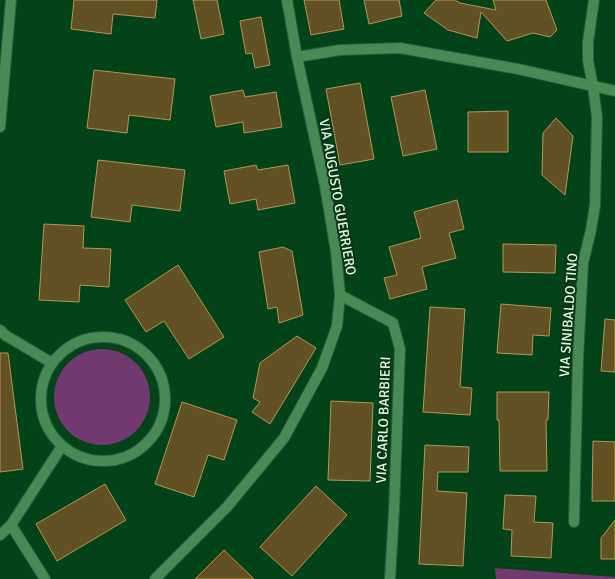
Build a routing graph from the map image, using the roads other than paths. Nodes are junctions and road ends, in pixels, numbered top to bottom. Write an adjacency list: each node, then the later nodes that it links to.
1 (11, 0): 7 (street)
2 (287, 0): 4 (street, VIA AUGUSTO GUERRIERO)
3 (594, 0): 5 (street, VIA SINIBALDO TINO)
4 (297, 57): 5 (street); 8 (street, VIA AUGUSTO GUERRIERO)
5 (593, 87): 6 (street); 12 (street, VIA SINIBALDO TINO)
6 (615, 92)
7 (0, 127)
8 (340, 295): 16 (street, VIA AUGUSTO GUERRIERO); 17 (street, VIA CARLO BARBIERI)
9 (0, 330): 10 (street)
10 (52, 363): 11 (street); 11 (street)
11 (62, 446): 13 (street)
12 (574, 522)
13 (11, 525): 14 (street); 15 (street)
14 (0, 535)
15 (45, 579)
16 (155, 579)
17 (390, 579)

